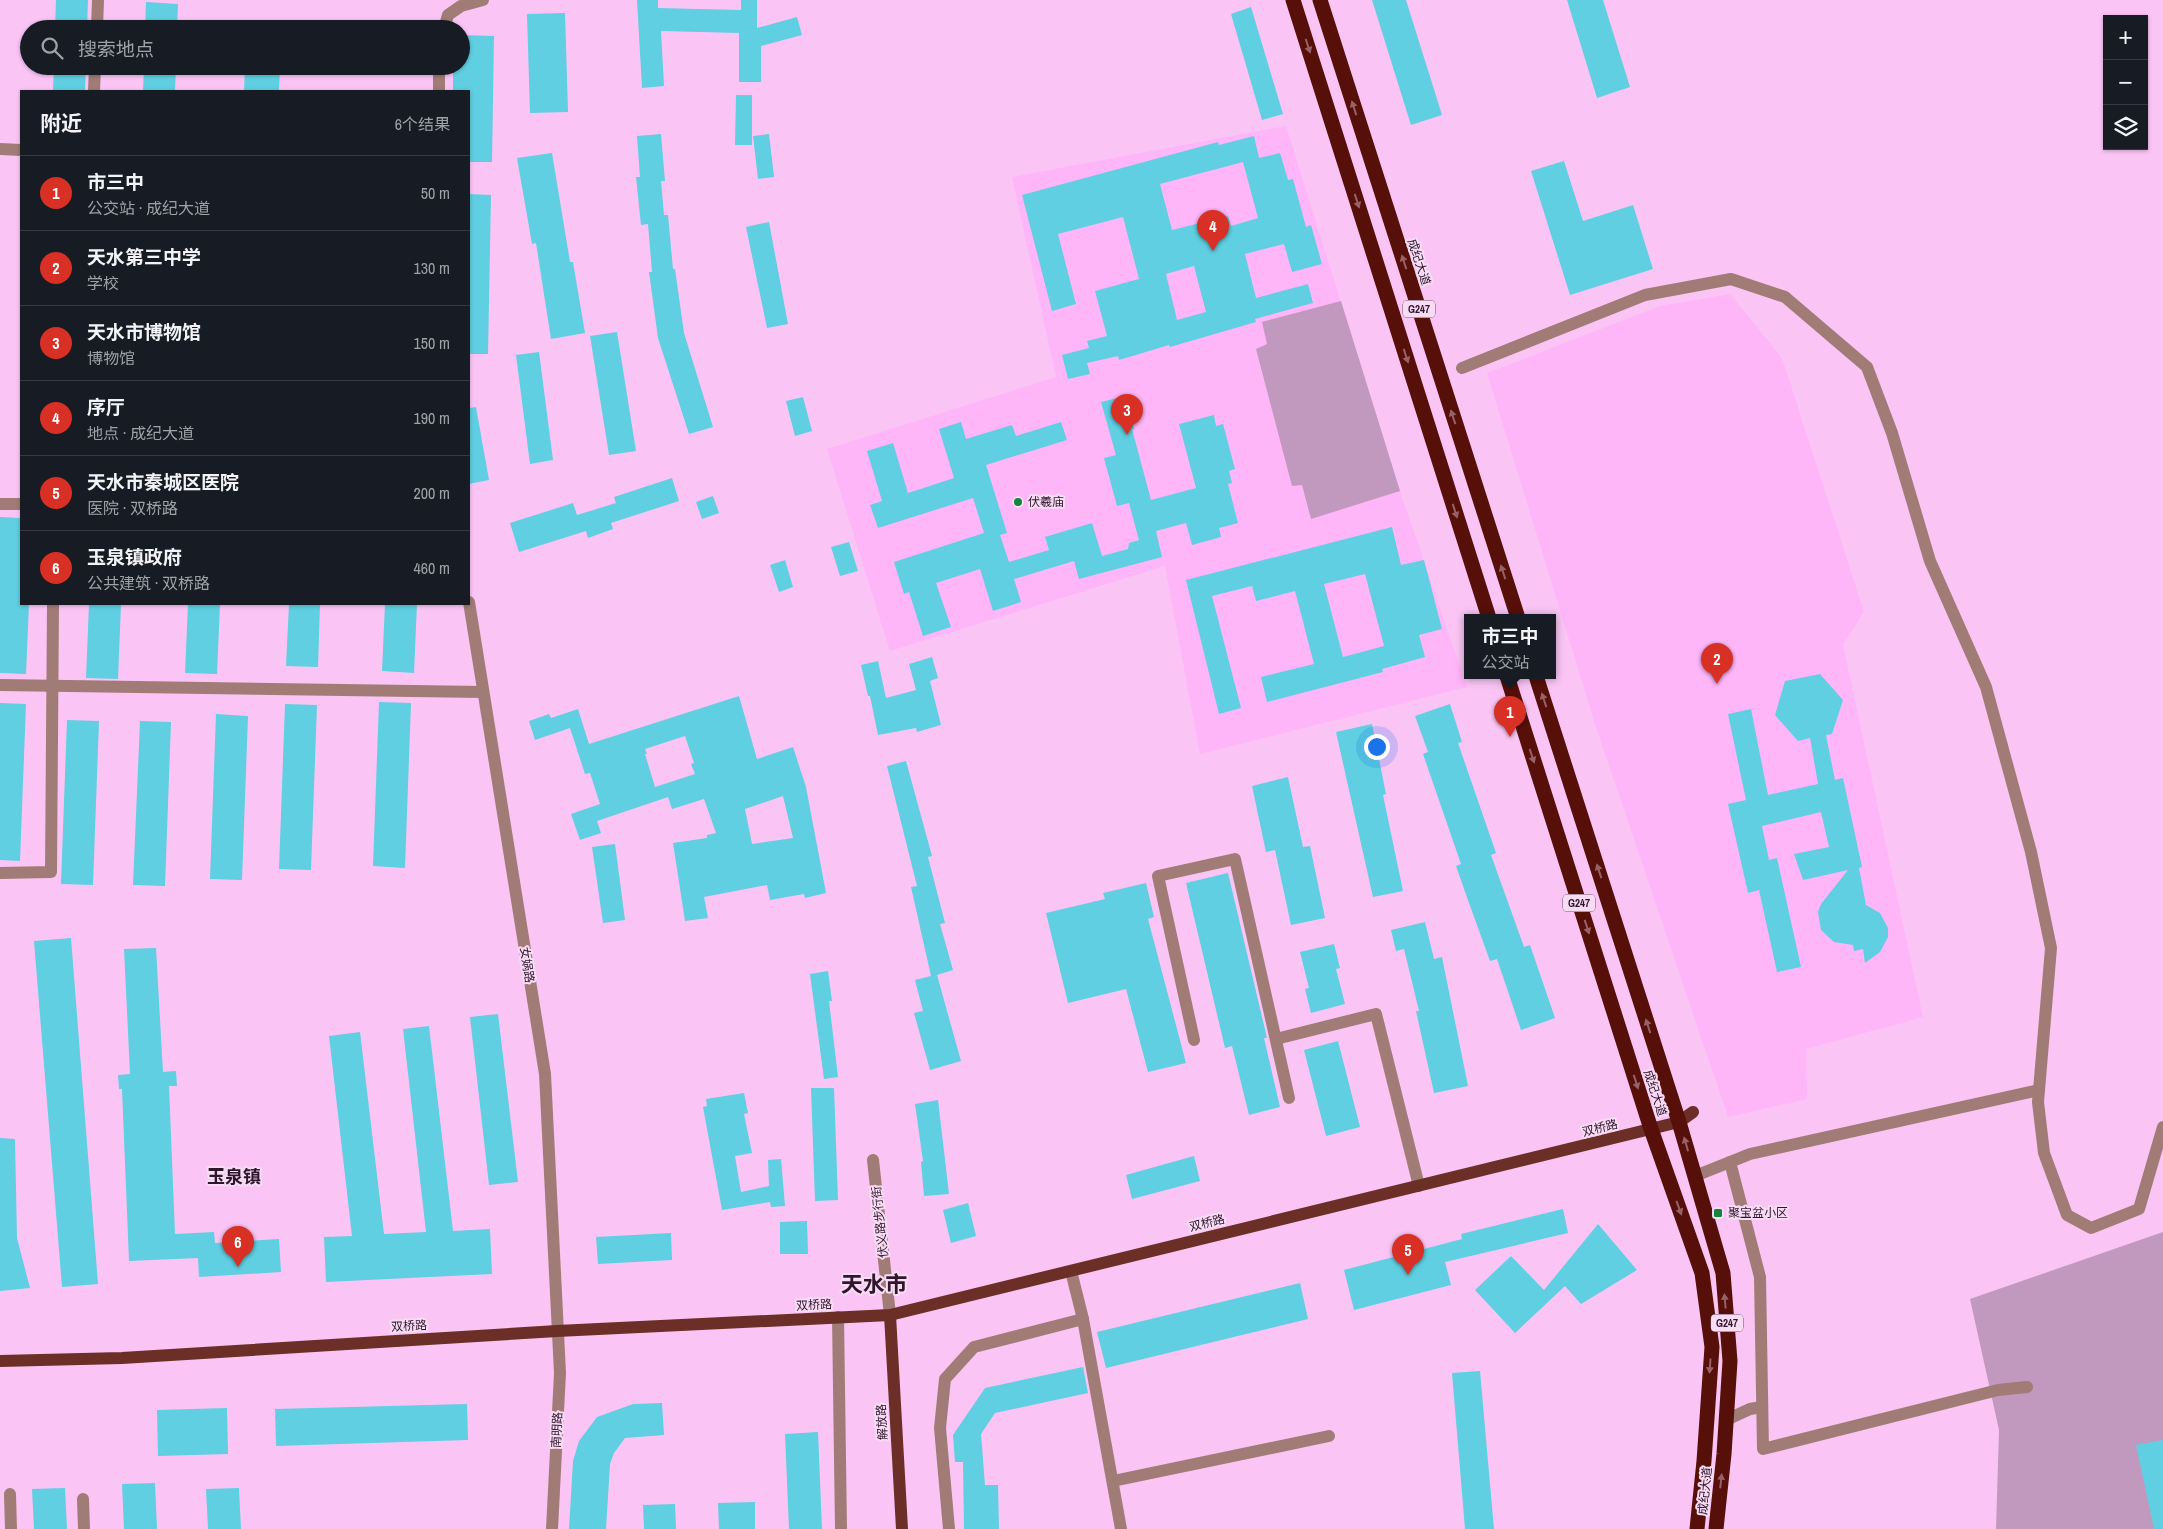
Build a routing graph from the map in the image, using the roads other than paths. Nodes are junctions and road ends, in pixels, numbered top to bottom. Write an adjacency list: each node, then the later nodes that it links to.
1 (98, 0): 5 (street)
2 (483, 0): 6 (street)
3 (1293, 0): 18 (highway, G247, one-way to 18)
4 (1320, 0): 19 (highway, 成纪大道 / G247, one-way to 4)
5 (97, 20)
6 (447, 20)
7 (95, 75): 9 (street)
8 (439, 75): 10 (street)
9 (94, 90)
10 (439, 90)
11 (0, 149): 12 (street)
12 (20, 150)
13 (1462, 368): 28 (street)
14 (0, 504): 15 (street)
15 (20, 504)
16 (52, 605): 23 (street)
17 (469, 605): 24 (street, 女娲路)
18 (1488, 614)
19 (1517, 614)
20 (1508, 679): 33 (highway, 成纪大道 / G247, one-way to 33)
21 (1537, 679): 31 (highway, 成纪大道 / G247, one-way to 21)
22 (0, 685): 23 (street)
23 (52, 686): 24 (street); 25 (street)
24 (483, 692): 42 (street, 女娲路)
25 (0, 873)
26 (1276, 1039): 27 (street); 29 (street); 37 (street)
27 (1194, 1040)
28 (2039, 1090): 32 (street); 35 (street)
29 (1289, 1098)
30 (1693, 1112): 31 (main road, 双桥路)
31 (1680, 1122): 33 (main road, 双桥路); 36 (highway, 成纪大道 / G247, one-way to 31)
32 (2163, 1126)
33 (1651, 1129): 37 (main road, 双桥路); 58 (highway, 成纪大道 / G247, one-way to 58)
34 (873, 1160): 39 (street, 伏义路步行街)
35 (1730, 1162): 36 (street); 45 (street)
36 (1695, 1176): 46 (highway, 成纪大道 / G247, one-way to 36)
37 (1419, 1186): 38 (main road, 双桥路)
38 (1071, 1270): 39 (main road, 双桥路); 41 (street)
39 (890, 1314): 40 (main road, 双桥路); 55 (main road, 解放路)
40 (838, 1317): 42 (main road, 双桥路); 54 (street)
41 (1083, 1319): 48 (street); 56 (street)
42 (558, 1331): 43 (main road, 双桥路); 53 (street, 南明路)
43 (0, 1361)
44 (2027, 1387): 45 (street)
45 (1762, 1407): 46 (street)
46 (1726, 1420): 59 (highway, 成纪大道 / G247, one-way to 46)
47 (1329, 1436): 48 (street)
48 (1113, 1482): 57 (street)
49 (10, 1494): 51 (street)
50 (83, 1500): 52 (street)
51 (11, 1529)
52 (84, 1529)
53 (552, 1529)
54 (842, 1529)
55 (902, 1529)
56 (949, 1529)
57 (1121, 1529)
58 (1697, 1529)
59 (1716, 1529)

